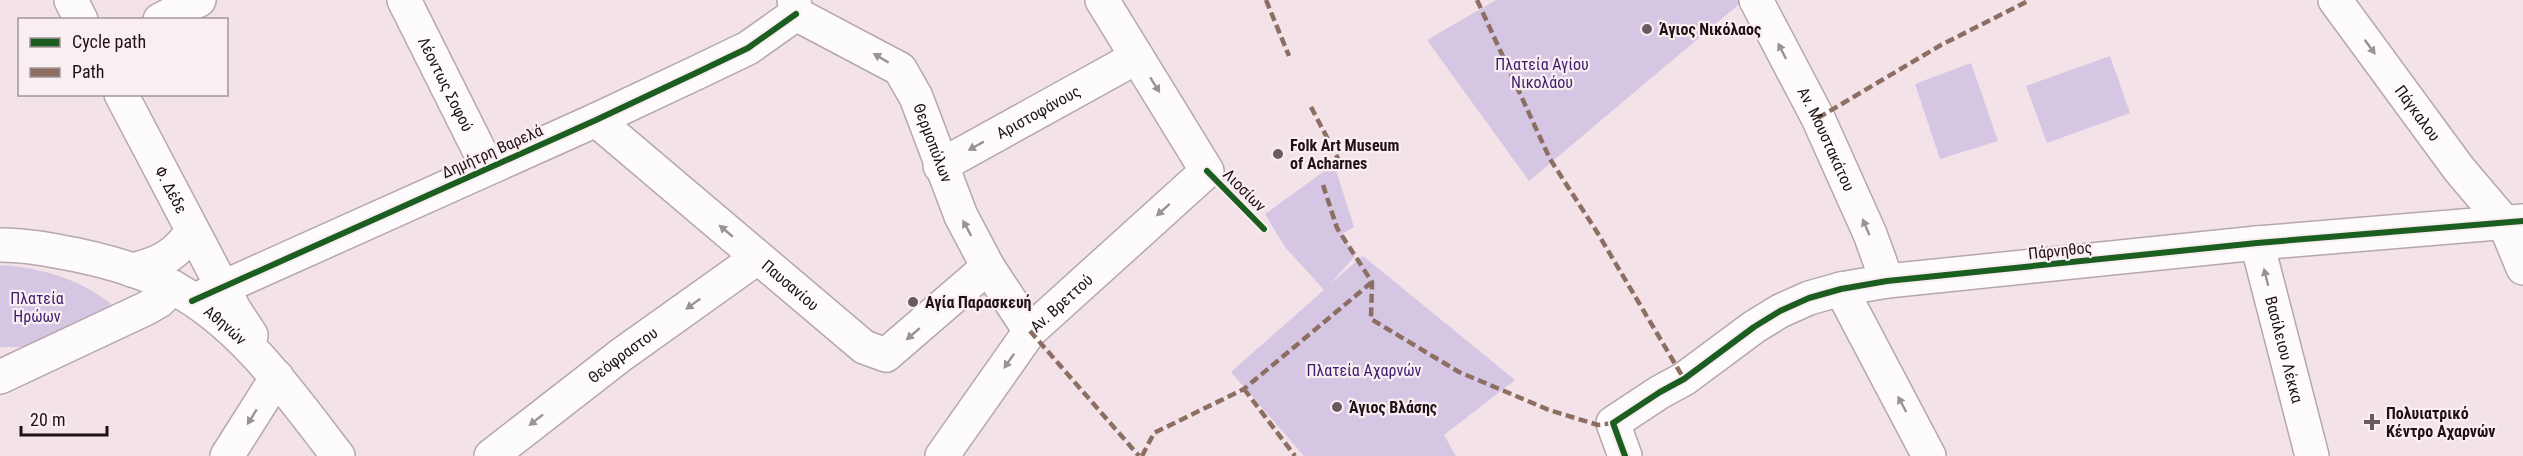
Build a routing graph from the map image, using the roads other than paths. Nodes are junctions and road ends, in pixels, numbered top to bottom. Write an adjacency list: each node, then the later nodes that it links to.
1 (71, 0): 8 (street)
2 (199, 0): 9 (street)
3 (404, 0): 14 (street, Λέοντως Σοφού)
4 (1102, 0): 10 (street, Λιοσίων)
5 (1756, 0): 24 (street, Αν. Μουστακάτου, one-way to 5)
6 (2335, 0): 16 (street, Πάγκαλου, one-way to 16)
7 (795, 7): 12 (street, Δημήτρη Βαρελά); 13 (street, Θερμοπύλων, one-way to 7)
8 (80, 18)
9 (164, 18)
10 (1137, 57): 13 (street, Αριστοφάνους, one-way to 13); 15 (street, Λιοσίων, one-way to 15)
11 (123, 96): 17 (street, Φ. Δέδε)
12 (596, 120): 14 (street, Δημήτρη Βαρελά); 20 (street, Παυσανίου, one-way to 12)
13 (940, 166): 21 (street, Θερμοπύλων, one-way to 13)
14 (488, 168): 25 (street, Δημήτρη Βαρελά)
15 (1207, 171): 28 (street, Αν. Βρεττού, one-way to 28)
16 (2513, 221): 18 (street, Πάρνηθος); 22 (street, Πάγκαλου)
17 (187, 227): 23 (street); 25 (street, Φ. Δέδε); 27 (street)
18 (2257, 243): 24 (street, Πάρνηθος); 37 (street, Βασίλειου Λέκκα, one-way to 18)
19 (0, 244): 23 (street, Αθηνών)
20 (757, 258): 21 (street, Παυσανίου, one-way to 20); 33 (street, Θεόφραστου, one-way to 33)
21 (988, 267): 28 (street, Θερμοπύλων)
22 (2523, 268)
23 (132, 270): 27 (street, Αθηνών)
24 (1887, 281): 26 (street, Πάρνηθος)
25 (223, 286): 27 (street, Δημήτρη Βαρελά); 30 (street, Φ. Δέδε)
26 (1841, 289): 35 (street, Πάρνηθος); 36 (street, one-way to 26)
27 (183, 294): 29 (street, Δημήτρη Βαρελά); 30 (street, Αθηνών)
28 (1030, 331): 34 (street, Αν. Βρεττού, one-way to 34)
29 (0, 377)
30 (277, 377): 31 (street, one-way to 31); 32 (street, Αθηνών)
31 (227, 456)
32 (338, 456)
33 (491, 456)
34 (942, 456)
35 (1625, 456)
36 (1929, 456)
37 (2312, 456)

